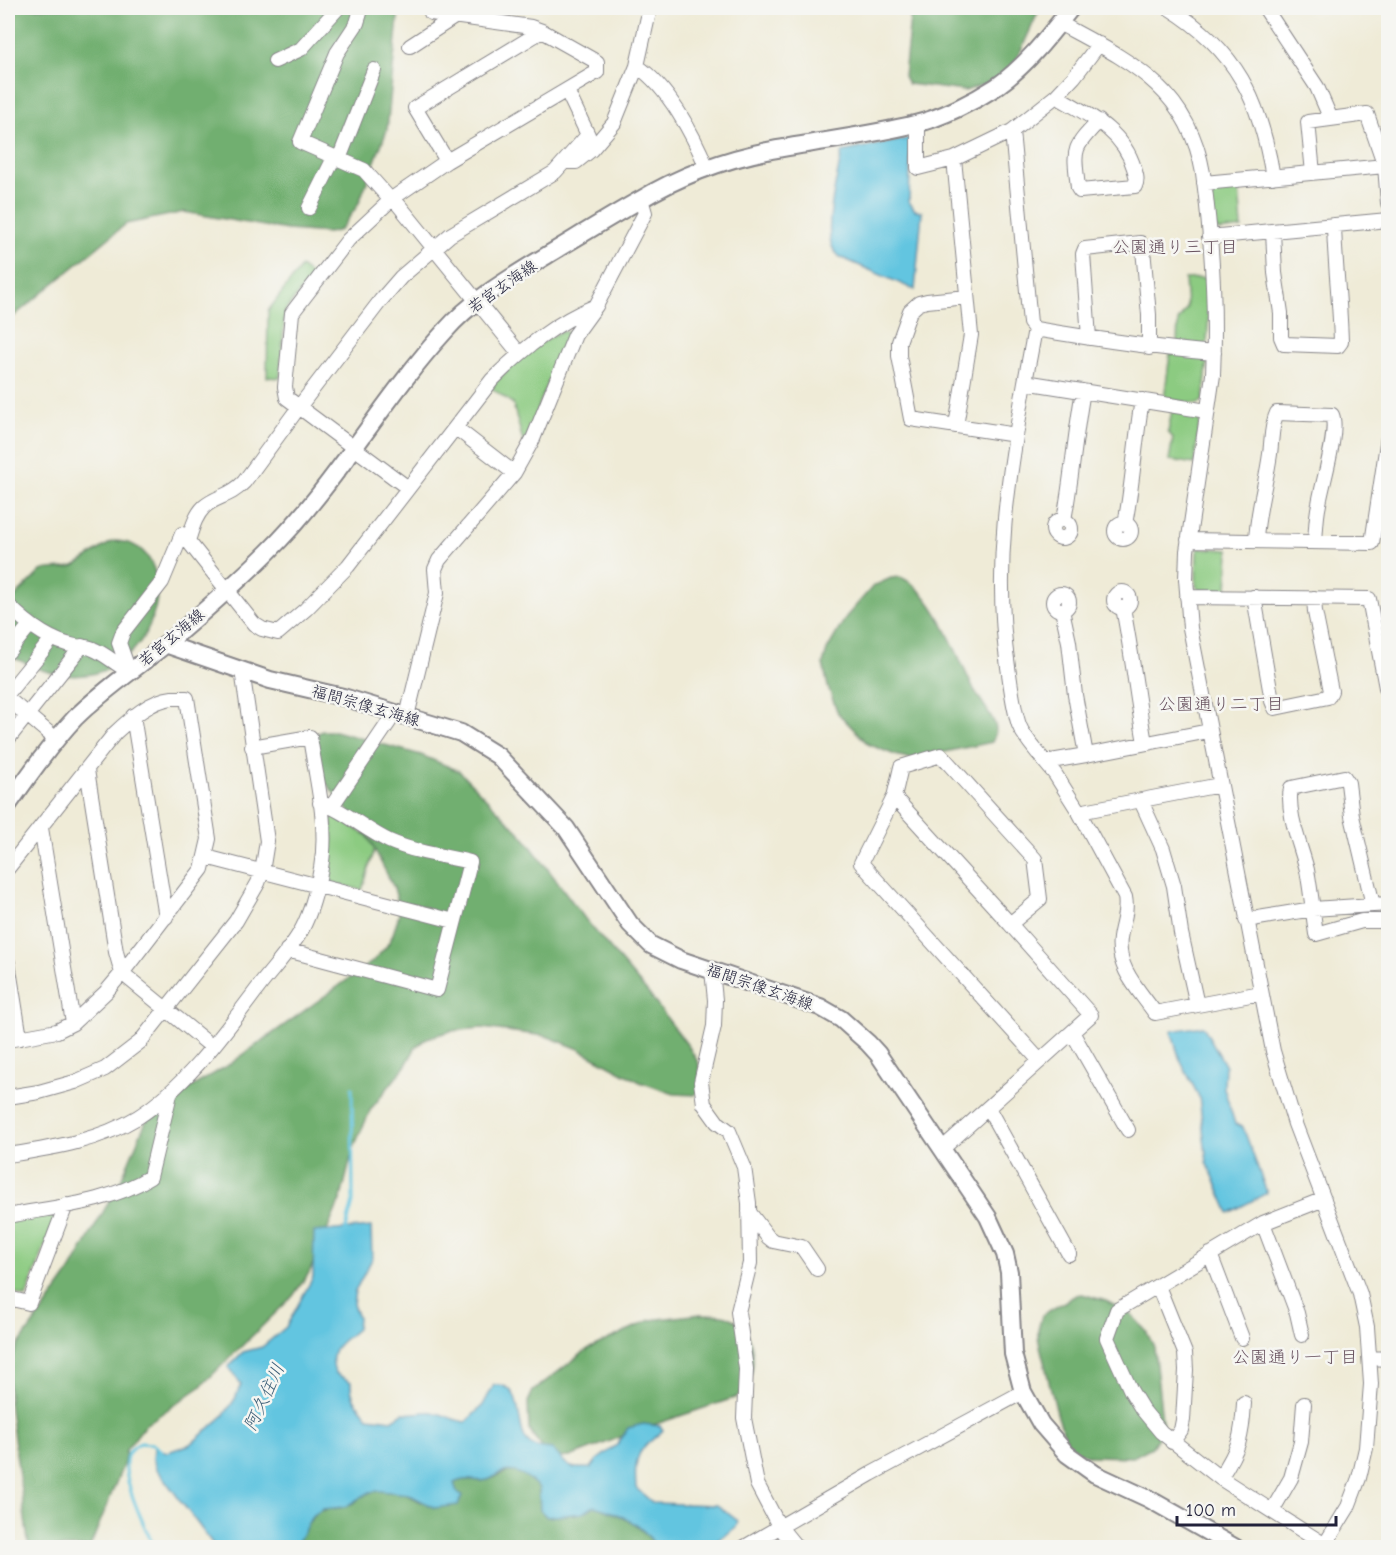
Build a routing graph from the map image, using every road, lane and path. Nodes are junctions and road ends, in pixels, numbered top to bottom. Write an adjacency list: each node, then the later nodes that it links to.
1 (338, 8): 13 (street)
2 (357, 8): 22 (street)
3 (1071, 8): 9 (main road, 若宮玄海線)
4 (1169, 8): 29 (street)
5 (1265, 8): 18 (street)
6 (646, 9): 14 (street)
7 (431, 13): 8 (street)
8 (456, 16): 10 (street); 12 (street)
9 (1059, 23): 11 (street); 20 (main road, 若宮玄海線)
10 (542, 31): 16 (street); 24 (street)
11 (1099, 44): 17 (street); 30 (street)
12 (410, 46)
13 (275, 61)
14 (637, 66): 25 (street); 27 (street)
15 (374, 70): 22 (street)
16 (567, 91): 24 (street); 25 (street)
17 (1056, 96): 19 (street); 21 (street)
18 (1330, 117): 26 (street); 28 (street)
19 (1099, 121): 19 (street)
20 (918, 124): 23 (street); 27 (main road, 若宮玄海線)
21 (1012, 131): 23 (street); 43 (street)
22 (337, 158): 31 (street); 34 (street)
23 (954, 159): 40 (street)
24 (447, 161): 31 (street)
25 (566, 162): 39 (street)
26 (1385, 166): 28 (street); 33 (street)
27 (707, 168): 32 (main road, 若宮玄海線)
28 (1313, 173): 29 (street)
29 (1273, 177): 30 (street)
30 (1204, 183): 38 (street)
31 (393, 198): 39 (street); 51 (street)
32 (640, 199): 41 (main road, 若宮玄海線); 42 (street)
33 (1389, 203)
34 (309, 208)
35 (1389, 220): 36 (street)
36 (1334, 225): 37 (street); 37 (street)
37 (1273, 231): 38 (street)
38 (1209, 237): 47 (street)
39 (433, 249): 41 (street); 51 (street)
40 (967, 297): 53 (street); 53 (street)
41 (476, 301): 46 (street); 57 (main road, 若宮玄海線)
42 (596, 306): 46 (street); 58 (street)
43 (1035, 329): 44 (street); 48 (street)
44 (1089, 338): 45 (street); 45 (street)
45 (1149, 348): 47 (street)
46 (519, 353): 54 (street)
47 (1214, 353): 52 (street)
48 (1025, 382): 49 (street); 55 (street)
49 (1083, 391): 50 (street); 60 (street)
50 (1142, 400): 52 (street); 61 (street)
51 (299, 407): 57 (street); 66 (street)
52 (1207, 411): 63 (street)
53 (956, 426): 55 (street)
54 (456, 428): 58 (street); 59 (street)
55 (1016, 435): 92 (street)
56 (1389, 436): 65 (street)
57 (354, 447): 59 (street); 66 (main road, 若宮玄海線)
58 (514, 474): 83 (street)
59 (408, 488): 66 (street)
60 (1064, 520)
61 (1125, 524)
62 (182, 534): 79 (street)
63 (1188, 540): 64 (street); 67 (street)
64 (1256, 541): 65 (street); 65 (street)
65 (1315, 543)
66 (226, 591): 75 (main road, 若宮玄海線)
67 (1187, 597): 68 (street); 86 (street)
68 (1254, 597): 69 (street); 69 (street)
69 (1314, 598): 81 (street)
70 (8, 606): 73 (street)
71 (1123, 608): 89 (street)
72 (1062, 610): 91 (street)
73 (30, 625): 74 (street); 77 (street)
74 (52, 639): 76 (street); 80 (street)
75 (165, 644): 78 (main road, 福間宗像玄海線); 79 (main road, 若宮玄海線)
76 (82, 646): 79 (street); 84 (street)
77 (8, 652)
78 (242, 670): 83 (main road, 福間宗像玄海線); 90 (street)
79 (129, 671): 88 (main road, 若宮玄海線)
80 (8, 693)
81 (1389, 698)
82 (8, 699): 84 (street)
83 (401, 714): 98 (street); 115 (main road, 福間宗像玄海線)
84 (27, 715): 87 (street); 88 (street)
85 (133, 716): 93 (street); 101 (street); 108 (street)
86 (1209, 731): 89 (street); 94 (street)
87 (8, 739)
88 (56, 739): 97 (main road, 若宮玄海線)
89 (1145, 743): 91 (street)
90 (252, 747): 98 (street); 103 (street)
91 (1086, 755): 92 (street)
92 (1045, 762): 99 (street)
93 (87, 770): 100 (street); 116 (street)
94 (1220, 785): 96 (street); 109 (street)
95 (894, 797): 112 (street); 112 (street); 124 (street)
96 (1141, 801): 99 (street); 118 (street)
97 (8, 805)
98 (326, 805): 104 (street); 110 (street)
99 (1079, 812): 118 (street)
100 (41, 828): 102 (street); 120 (street)
101 (206, 857): 103 (street); 108 (street)
102 (8, 868)
103 (262, 872): 104 (street); 119 (street)
104 (317, 886): 110 (street); 113 (street)
105 (1389, 904): 106 (street)
106 (1373, 905): 107 (street); 107 (street)
107 (1313, 909): 109 (street); 111 (street)
108 (166, 917): 116 (street)
109 (1246, 920): 117 (street)
110 (454, 921): 113 (street)
111 (1388, 921)
112 (1010, 924): 121 (street)
113 (287, 950): 123 (street)
114 (8, 963): 122 (street)
115 (712, 970): 129 (main road, 福間宗像玄海線); 133 (street)
116 (122, 973): 119 (street); 120 (street)
117 (1260, 993): 118 (street); 131 (street)
118 (1197, 1005)
119 (165, 1009): 123 (street); 126 (street)
120 (73, 1023): 122 (street)
121 (1072, 1032): 124 (street); 128 (street)
122 (14, 1039)
123 (212, 1046): 125 (street)
124 (1040, 1061): 127 (street)
125 (170, 1094): 130 (street); 132 (street)
126 (8, 1097)
127 (988, 1108): 129 (street); 136 (street)
128 (1128, 1130)
129 (942, 1149): 145 (main road, 福間宗像玄海線)
130 (8, 1155)
131 (1324, 1199): 135 (street); 143 (street)
132 (66, 1204): 134 (street); 140 (street)
133 (749, 1212): 138 (street); 151 (street)
134 (8, 1216)
135 (1263, 1223): 137 (street); 141 (street)
136 (1069, 1254)
137 (1210, 1254): 139 (street); 142 (street)
138 (817, 1269)
139 (1158, 1286): 148 (street); 148 (street)
140 (8, 1298)
141 (1302, 1335)
142 (1242, 1338)
143 (1370, 1358): 144 (street); 153 (street)
144 (1389, 1359)
145 (1017, 1395): 151 (street); 152 (main road, 福間宗像玄海線)
146 (1244, 1403): 149 (street)
147 (1304, 1404): 150 (street)
148 (1172, 1442): 149 (street)
149 (1220, 1478): 150 (street)
150 (1272, 1511): 153 (street)
151 (779, 1526): 154 (street); 155 (street)
152 (1231, 1546)
153 (1324, 1546)
154 (743, 1548)
155 (797, 1548)

